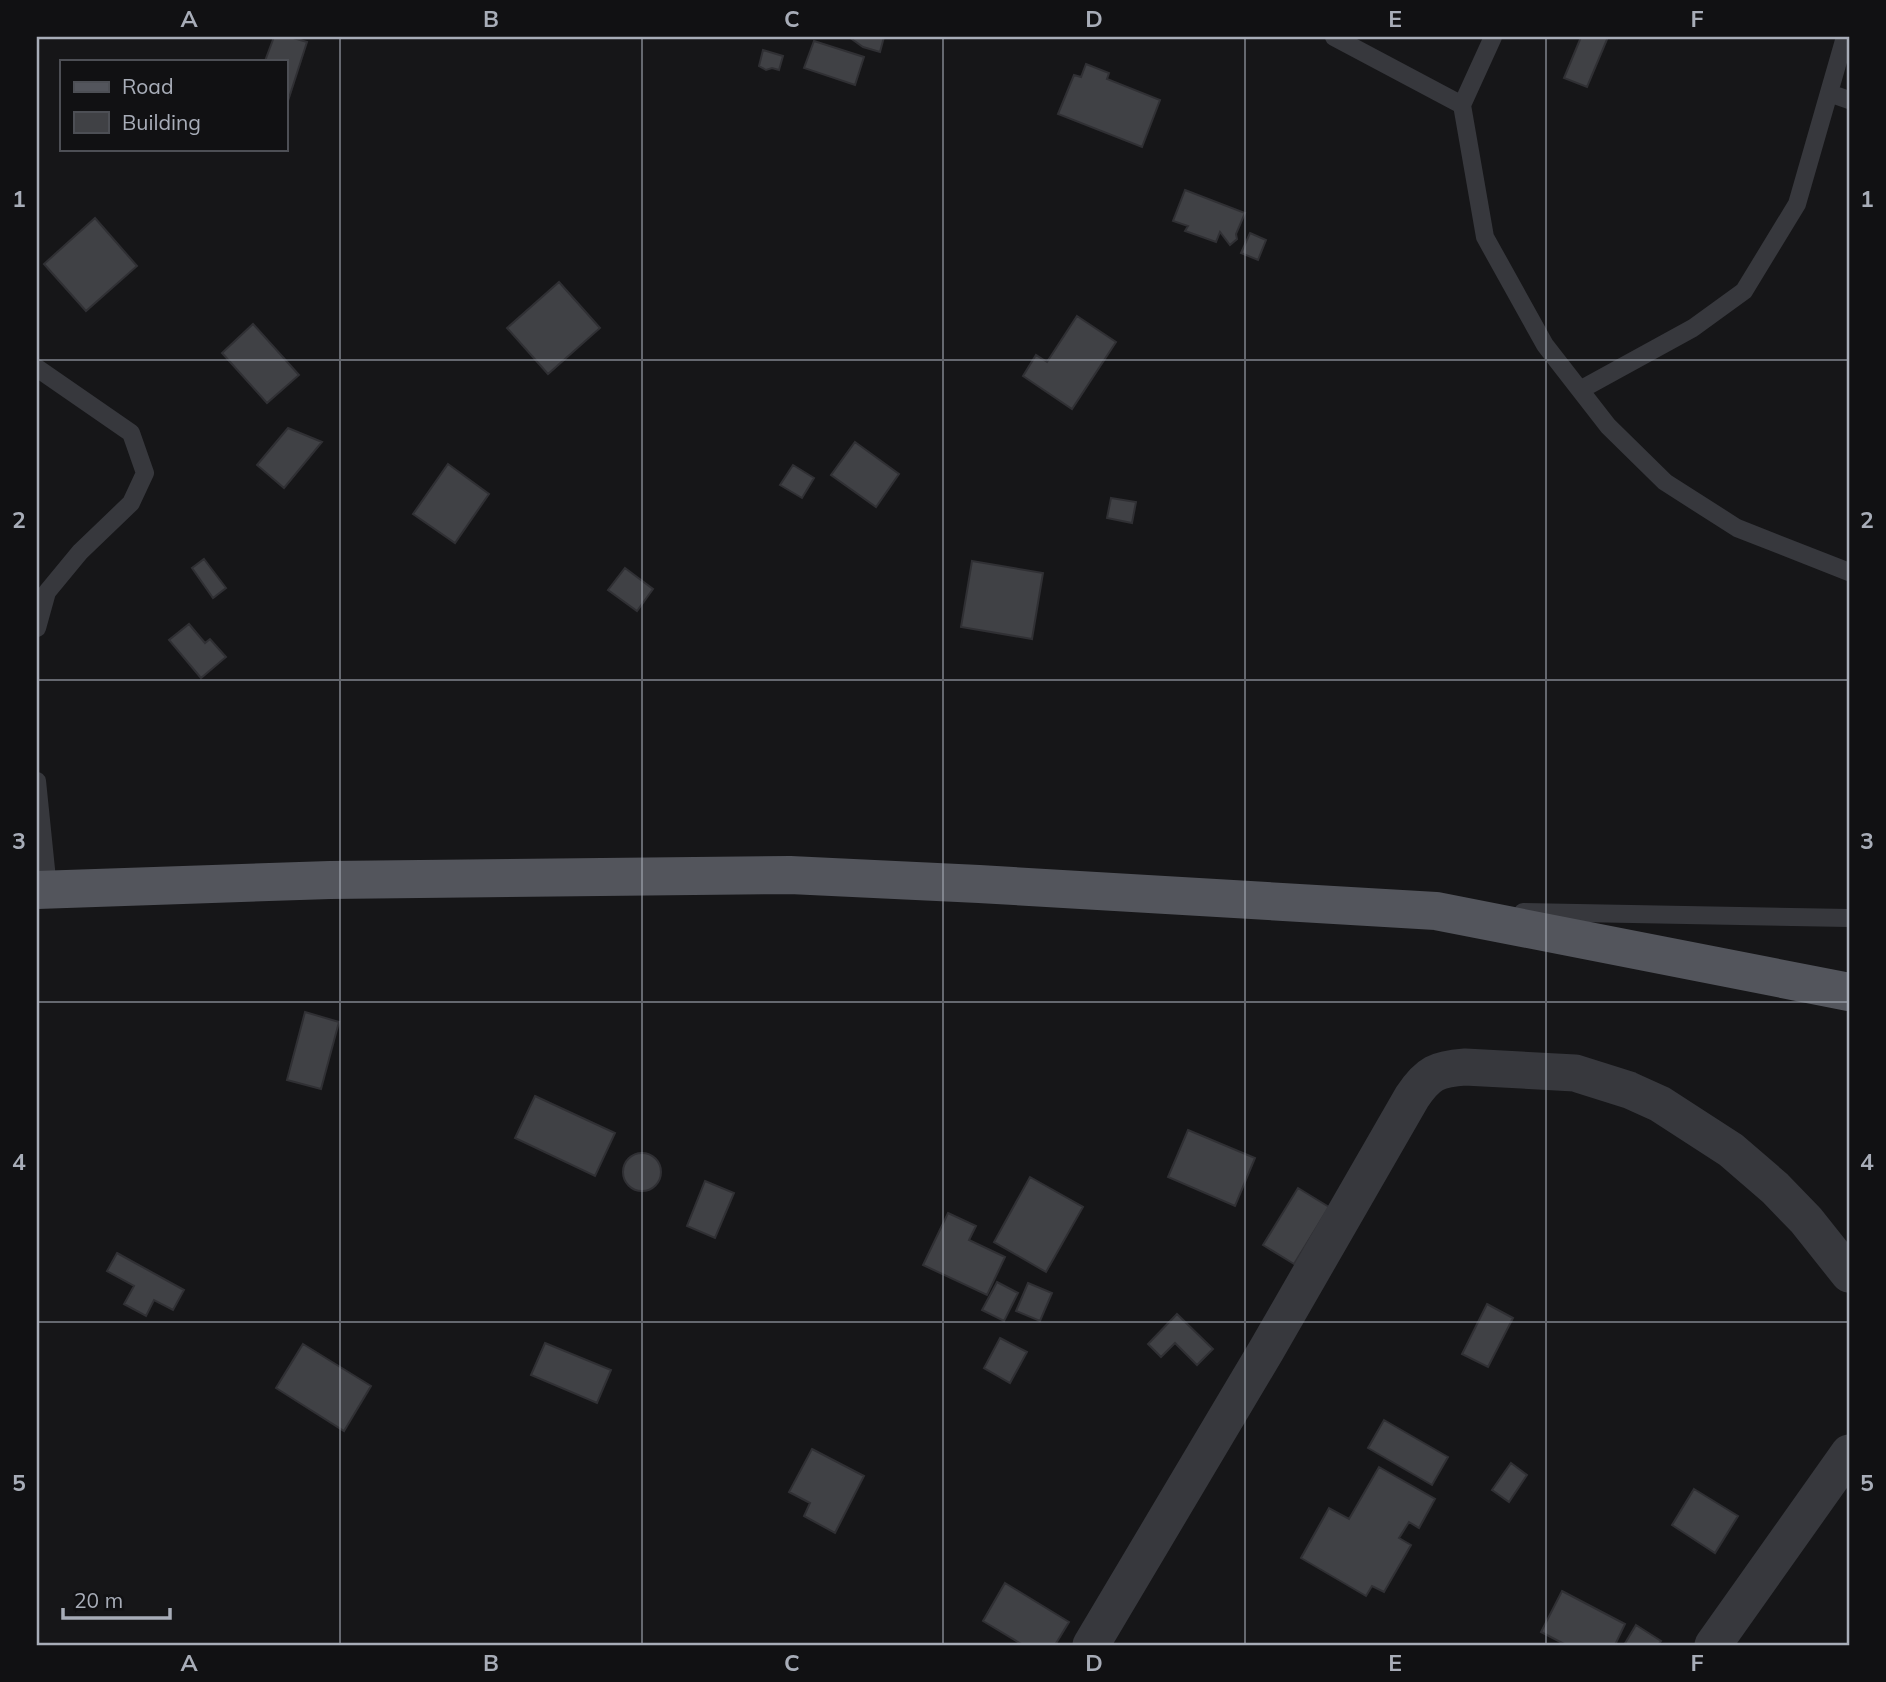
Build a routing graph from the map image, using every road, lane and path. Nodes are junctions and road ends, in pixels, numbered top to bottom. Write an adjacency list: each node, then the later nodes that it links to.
1 (1334, 37): 6 (lane)
2 (1493, 37): 6 (lane)
3 (1845, 37): 4 (lane)
4 (1829, 93): 5 (lane); 8 (lane)
5 (1849, 100)
6 (1462, 105): 8 (lane)
7 (37, 368): 10 (lane)
8 (1580, 390): 9 (lane)
9 (1849, 572)
10 (37, 628)
11 (37, 781): 12 (lane)
12 (42, 890): 13 (main road)
13 (1436, 911): 14 (lane); 15 (main road)
14 (1849, 918)
15 (1849, 992)
16 (1849, 1274): 18 (street)
17 (1849, 1453): 19 (street)
18 (1091, 1645)
19 (1713, 1645)

